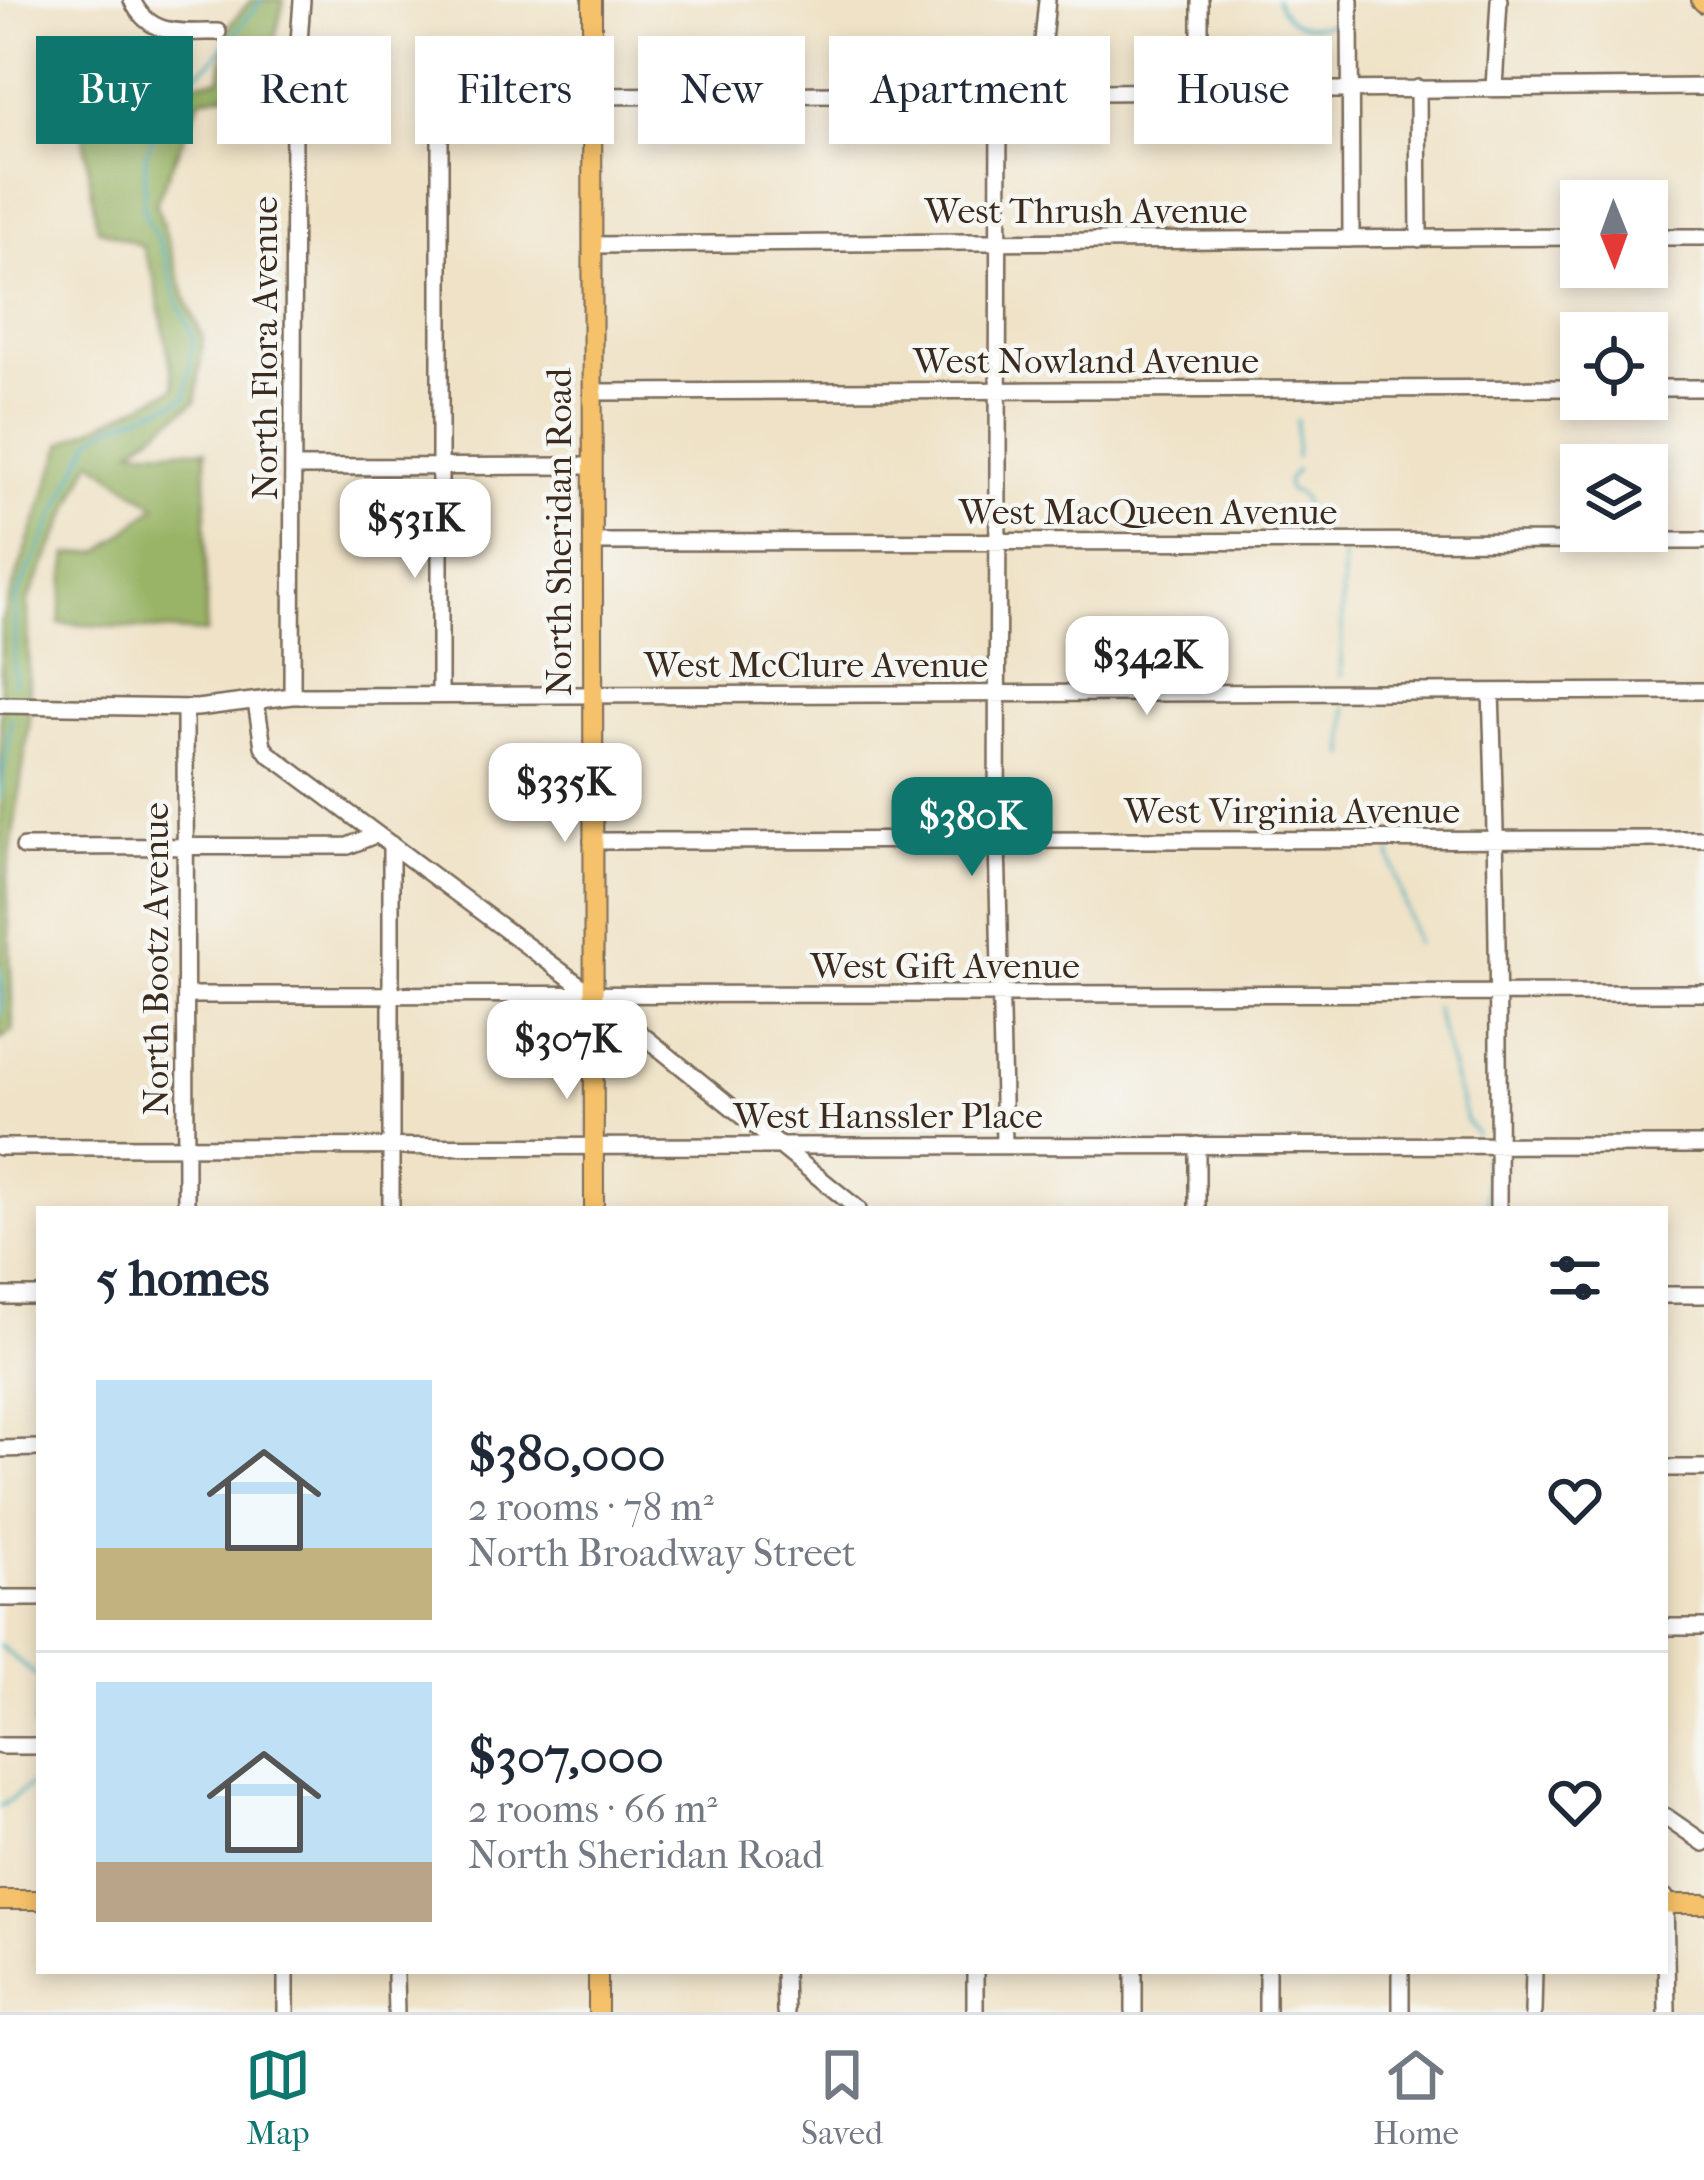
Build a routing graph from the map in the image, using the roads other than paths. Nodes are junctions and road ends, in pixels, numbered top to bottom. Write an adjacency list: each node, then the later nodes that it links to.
1 (132, 0): 8 (street)
2 (302, 0): 36 (street, North Flora Avenue)
3 (592, 0): 9 (main road, North Sheridan Road)
4 (1047, 0): 10 (street)
5 (1200, 0): 11 (street)
6 (1350, 0): 16 (street)
7 (1499, 0): 14 (street)
8 (218, 32)
9 (592, 36)
10 (1044, 36)
11 (1200, 36)
12 (1704, 87): 14 (street)
13 (1418, 88): 14 (street); 16 (street); 25 (street)
14 (1494, 88)
15 (1332, 89): 16 (street)
16 (1351, 89): 24 (street)
17 (829, 94): 18 (street)
18 (614, 96)
19 (440, 144): 34 (street)
20 (592, 144): 28 (main road, North Sheridan Road)
21 (998, 144): 27 (street)
22 (1668, 237): 23 (street)
23 (1704, 237)
24 (1351, 238): 25 (street, West Thrush Avenue); 27 (street, West Thrush Avenue)
25 (1419, 238): 26 (street, West Thrush Avenue)
26 (1560, 238)
27 (997, 241): 28 (street, West Thrush Avenue); 32 (street)
28 (592, 245): 33 (main road, North Sheridan Road)
29 (1560, 388): 32 (street, West Nowland Avenue)
30 (1668, 388): 31 (street)
31 (1704, 388)
32 (997, 390): 33 (street, West Nowland Avenue); 37 (street)
33 (592, 392): 35 (main road, North Sheridan Road)
34 (441, 466): 35 (street); 36 (street); 43 (street)
35 (592, 466): 39 (main road, North Sheridan Road)
36 (294, 467): 45 (street, North Flora Avenue)
37 (997, 541): 38 (street, West MacQueen Avenue); 39 (street, West MacQueen Avenue); 42 (street)
38 (1704, 541)
39 (592, 542): 44 (main road, North Sheridan Road)
40 (1704, 691): 41 (street, West McClure Avenue)
41 (1491, 692): 42 (street, West McClure Avenue); 50 (street)
42 (998, 693): 44 (street, West McClure Avenue); 52 (street)
43 (440, 695): 44 (street, West McClure Avenue); 45 (street, West McClure Avenue)
44 (590, 695): 53 (main road, North Sheridan Road)
45 (292, 696): 46 (street, West McClure Avenue)
46 (256, 702): 48 (street, West McClure Avenue); 49 (street)
47 (0, 705): 48 (street, West McClure Avenue)
48 (184, 708): 54 (street, North Bootz Avenue)
49 (384, 839): 54 (street); 56 (street); 59 (street)
50 (1495, 839): 51 (street, West Virginia Avenue); 52 (street, West Virginia Avenue); 57 (street)
51 (1704, 839)
52 (997, 840): 53 (street, West Virginia Avenue); 64 (street)
53 (592, 841): 62 (main road, North Sheridan Road)
54 (184, 845): 55 (street); 61 (street, North Bootz Avenue)
55 (24, 847)
56 (567, 976): 60 (street); 62 (street)
57 (1495, 991): 58 (street, West Gift Avenue); 64 (street, West Gift Avenue); 69 (street)
58 (1704, 993)
59 (390, 994): 60 (street, West Gift Avenue); 61 (street, West Gift Avenue); 67 (street)
60 (554, 994): 62 (street, West Gift Avenue)
61 (185, 995): 73 (street, North Bootz Avenue)
62 (593, 995): 63 (street, West Gift Avenue); 65 (street); 68 (main road, North Sheridan Road)
63 (631, 995): 64 (street, West Gift Avenue); 65 (street)
64 (1001, 995): 66 (street)
65 (619, 1016): 71 (street)
66 (1004, 1143): 71 (street, West Hanssler Place); 72 (street, West Hanssler Place)
67 (391, 1144): 68 (street, West Hanssler Place); 73 (street, West Hanssler Place); 76 (street)
68 (593, 1144): 71 (street, West Hanssler Place); 77 (main road, North Sheridan Road)
69 (1498, 1144): 70 (street, West Hanssler Place); 72 (street, West Hanssler Place); 80 (street)
70 (1704, 1144)
71 (780, 1145): 78 (street)
72 (1197, 1145): 79 (street)
73 (186, 1146): 74 (street, West Hanssler Place); 75 (street, North Bootz Avenue)
74 (0, 1148)
75 (186, 1206)
76 (391, 1206)
77 (594, 1206)
78 (854, 1206)
79 (1196, 1206)
80 (1498, 1206)
81 (1668, 1295): 82 (street)
82 (1704, 1295)
83 (0, 1296): 84 (street)
84 (36, 1296)
85 (36, 1448): 86 (street)
86 (0, 1449)
87 (1668, 1468): 88 (street)
88 (1704, 1468)
89 (0, 1598): 90 (street)
90 (36, 1598)
91 (1668, 1627): 92 (street)
92 (1704, 1627)
93 (0, 1746): 94 (street)
94 (36, 1746)
95 (1668, 1818): 96 (street)
96 (1704, 1843)
97 (0, 1900): 98 (main road)
98 (36, 1900)
99 (1668, 1902): 100 (main road)
100 (1704, 1904)
101 (286, 1974): 111 (street)
102 (598, 1974): 113 (main road)
103 (784, 1974): 114 (street)
104 (975, 1974): 115 (street)
105 (1134, 1974): 116 (street)
106 (1267, 1974): 117 (street)
107 (1401, 1974): 118 (street)
108 (1534, 1974): 119 (street)
109 (1667, 1974): 120 (street)
110 (395, 1976): 112 (street)
111 (286, 2012)
112 (395, 2012)
113 (598, 2012)
114 (785, 2012)
115 (975, 2012)
116 (1134, 2012)
117 (1268, 2012)
118 (1401, 2012)
119 (1533, 2012)
120 (1667, 2012)

